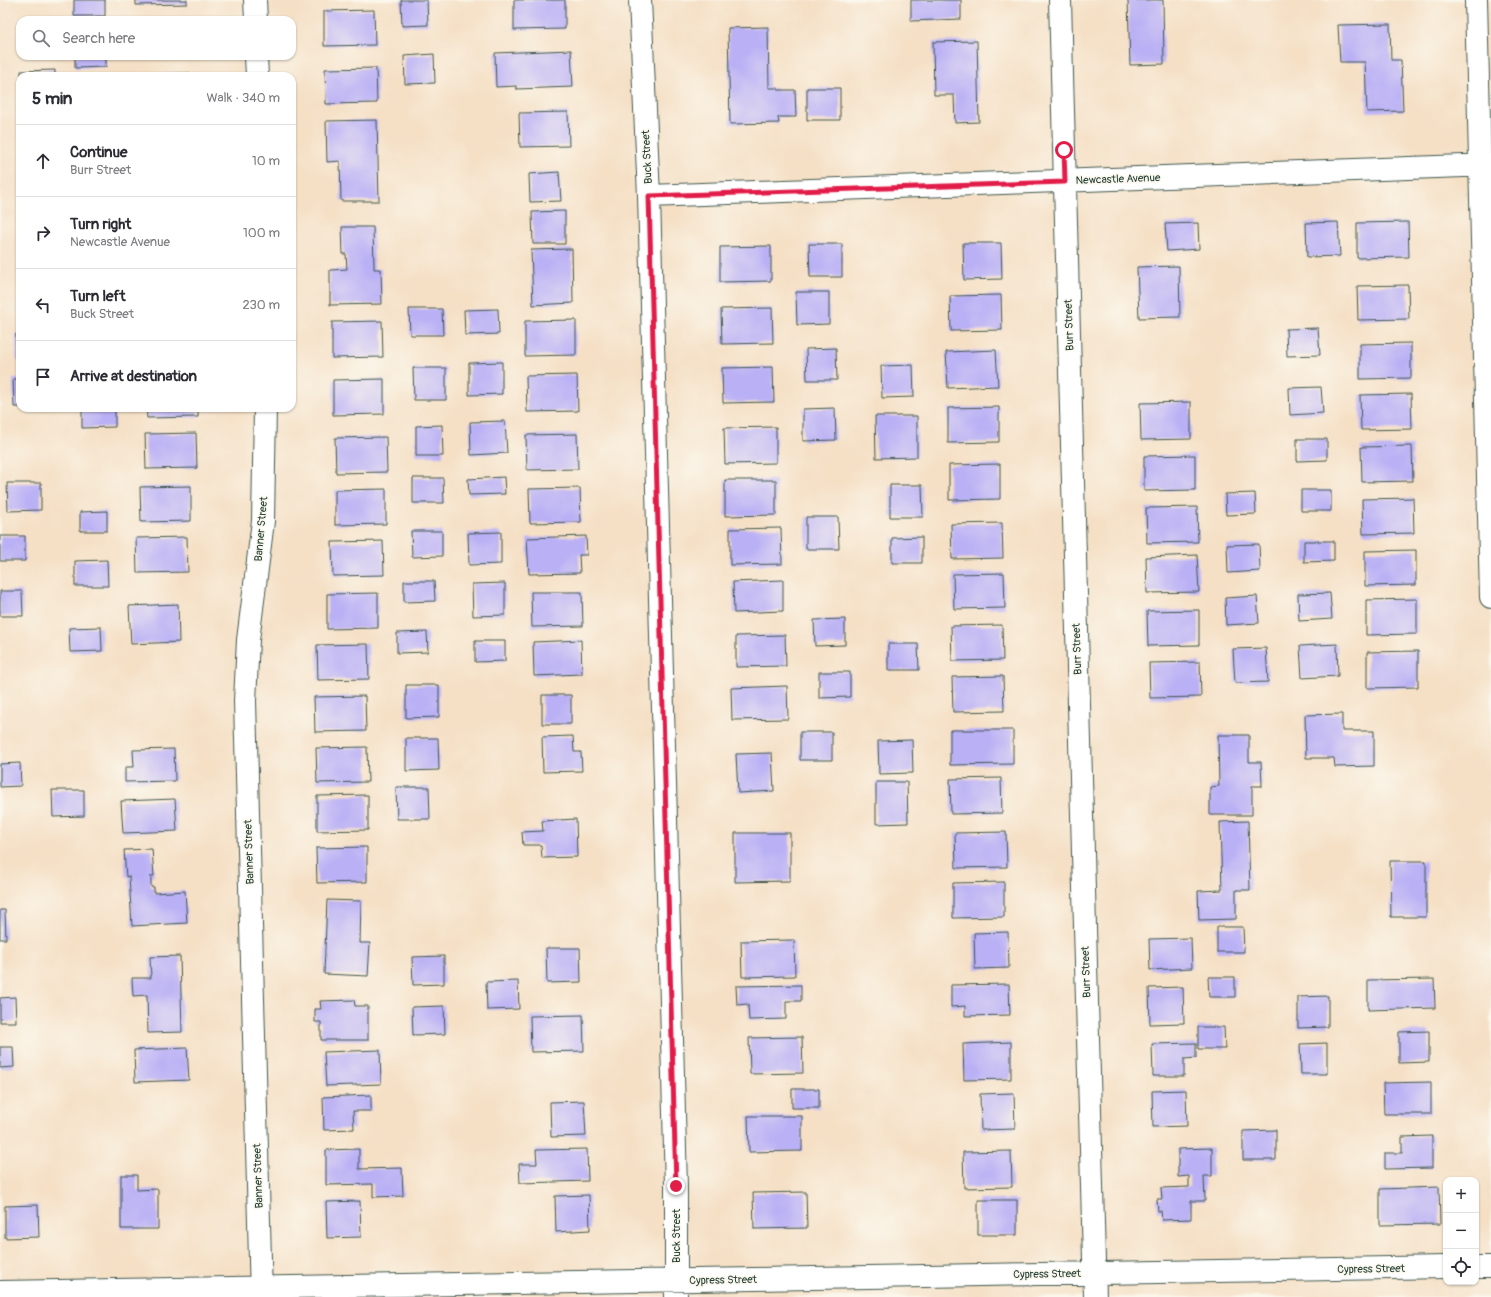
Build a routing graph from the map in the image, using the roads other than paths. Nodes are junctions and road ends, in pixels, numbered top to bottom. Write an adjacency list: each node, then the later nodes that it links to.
1 (255, 0): 5 (street)
2 (640, 0): 10 (street, Buck Street)
3 (1060, 0): 9 (street, Burr Street)
4 (1476, 0): 8 (street)
5 (256, 16)
6 (256, 60): 7 (street)
7 (257, 72)
8 (1486, 165): 9 (street, Newcastle Avenue); 12 (street)
9 (1065, 182): 10 (street, Newcastle Avenue); 16 (street, Burr Street)
10 (649, 196): 17 (street, Buck Street)
11 (265, 412): 19 (street, Banner Street)
12 (1491, 597)
13 (1443, 1267): 16 (street, Cypress Street)
14 (1479, 1267): 15 (street)
15 (1491, 1267)
16 (1094, 1273): 17 (street, Cypress Street); 20 (street, Burr Street)
17 (676, 1289): 19 (street, Cypress Street)
18 (0, 1292): 19 (street, Cypress Street)
19 (261, 1293)
20 (1095, 1297)

